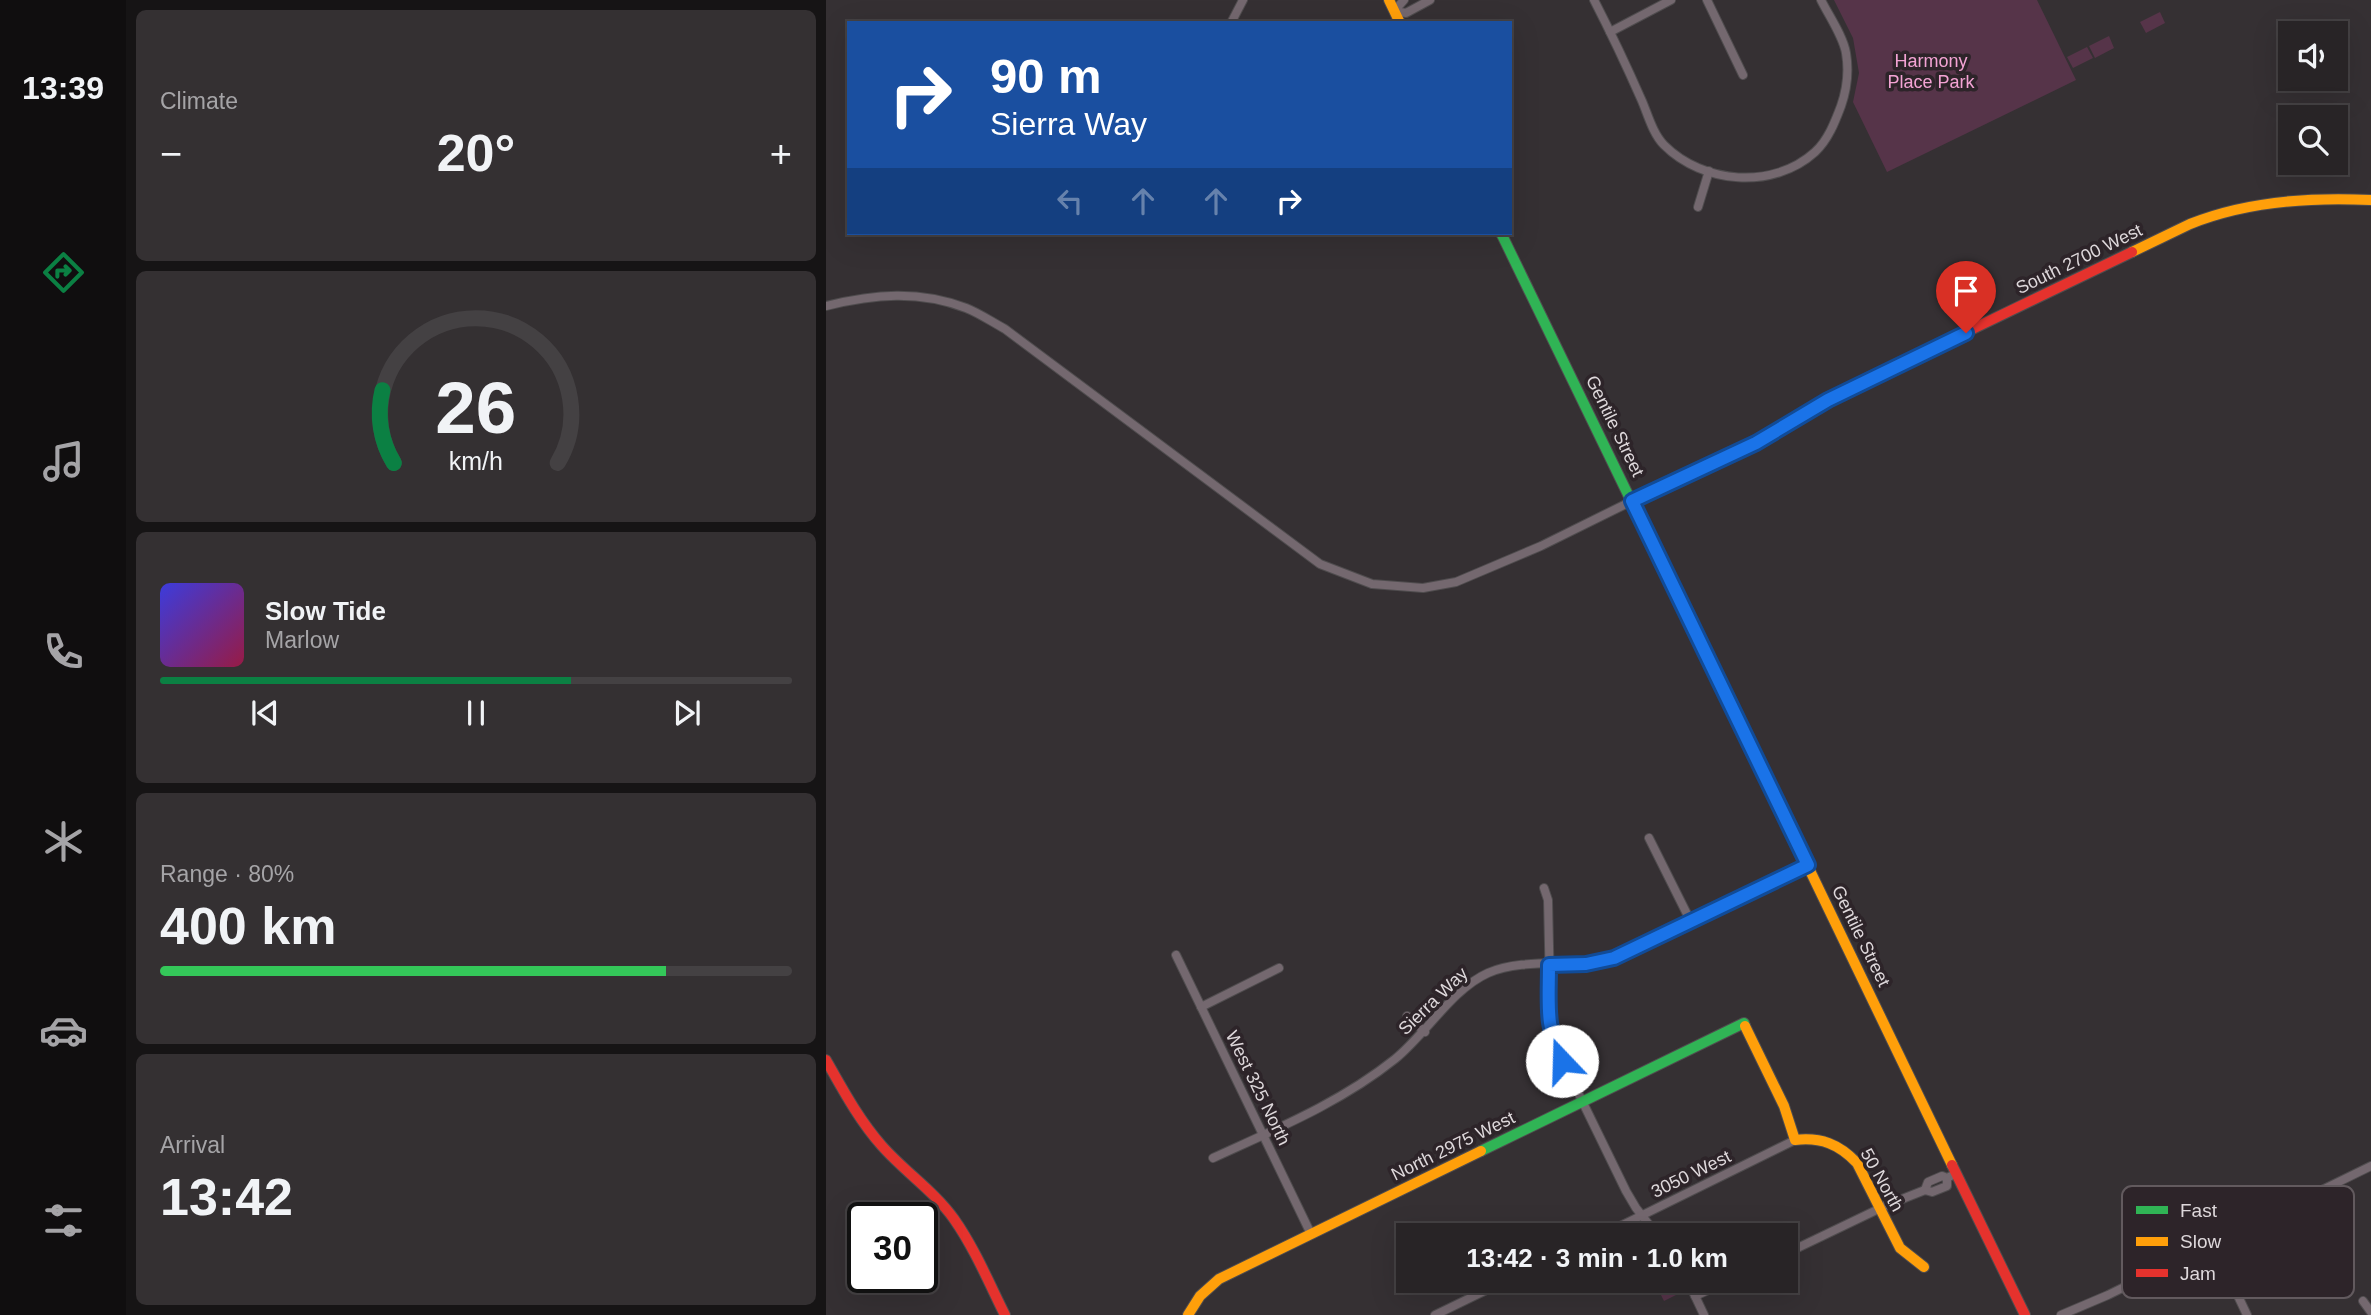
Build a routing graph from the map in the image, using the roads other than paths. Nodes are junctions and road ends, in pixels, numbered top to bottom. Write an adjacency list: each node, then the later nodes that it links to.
1 (1243, 0): 10 (street)
2 (1389, 0): 9 (main road)
3 (1404, 0): 9 (street)
4 (1430, 0): 9 (street)
5 (1594, 0): 12 (street)
6 (1671, 0): 12 (street)
7 (1707, 0): 13 (street)
8 (1821, 0): 14 (street)
9 (1394, 11): 11 (main road)
10 (1232, 21)
11 (1399, 21)
12 (1610, 32): 14 (street)
13 (1743, 75)
14 (1709, 171): 16 (street)
15 (2371, 200): 19 (main road, South 2700 West)
16 (1698, 207)
17 (1502, 235): 19 (main road, Gentile Street)
18 (826, 306): 19 (street)
19 (1632, 501): 21 (main road, Gentile Street)
20 (1649, 838): 23 (street)
21 (1808, 865): 23 (street, Sierra Way); 36 (main road, Gentile Street)
22 (1544, 888): 25 (street)
23 (1691, 922): 25 (street, Sierra Way)
24 (1176, 956): 27 (street, West 325 North)
25 (1549, 965): 29 (street, Sierra Way); 31 (street)
26 (1279, 968): 27 (street)
27 (1201, 1007): 32 (street, West 325 North)
28 (1407, 1016): 29 (street)
29 (1425, 1032): 32 (street, Sierra Way)
30 (826, 1060): 53 (main road)
31 (1583, 1103): 33 (main road, North 2975 West); 39 (street); 42 (main road, North 2975 West)
32 (1263, 1135): 34 (street, Sierra Way); 42 (street, West 325 North)
33 (1795, 1140): 38 (main road, 50 North); 39 (street, 3050 West)
34 (1213, 1157)
35 (2371, 1166): 37 (street)
36 (1952, 1176): 38 (street); 57 (main road, Gentile Street)
37 (2330, 1186)
38 (1879, 1209): 43 (street); 44 (main road, 50 North)
39 (1642, 1215): 40 (street, 3050 West); 41 (street)
40 (1626, 1223)
41 (1648, 1223)
42 (1311, 1234): 54 (main road, North 2975 West)
43 (1798, 1248)
44 (1924, 1267)
45 (2122, 1288): 58 (street)
46 (1480, 1293): 55 (street)
47 (1694, 1293): 49 (street)
48 (1702, 1293): 49 (street)
49 (1695, 1296): 56 (street)
50 (2239, 1298): 59 (street)
51 (2363, 1301): 52 (street)
52 (2371, 1312)
53 (1005, 1315)
54 (1188, 1315)
55 (1435, 1315)
56 (1704, 1315)
57 (2025, 1315)
58 (2061, 1315)
59 (2247, 1315)

